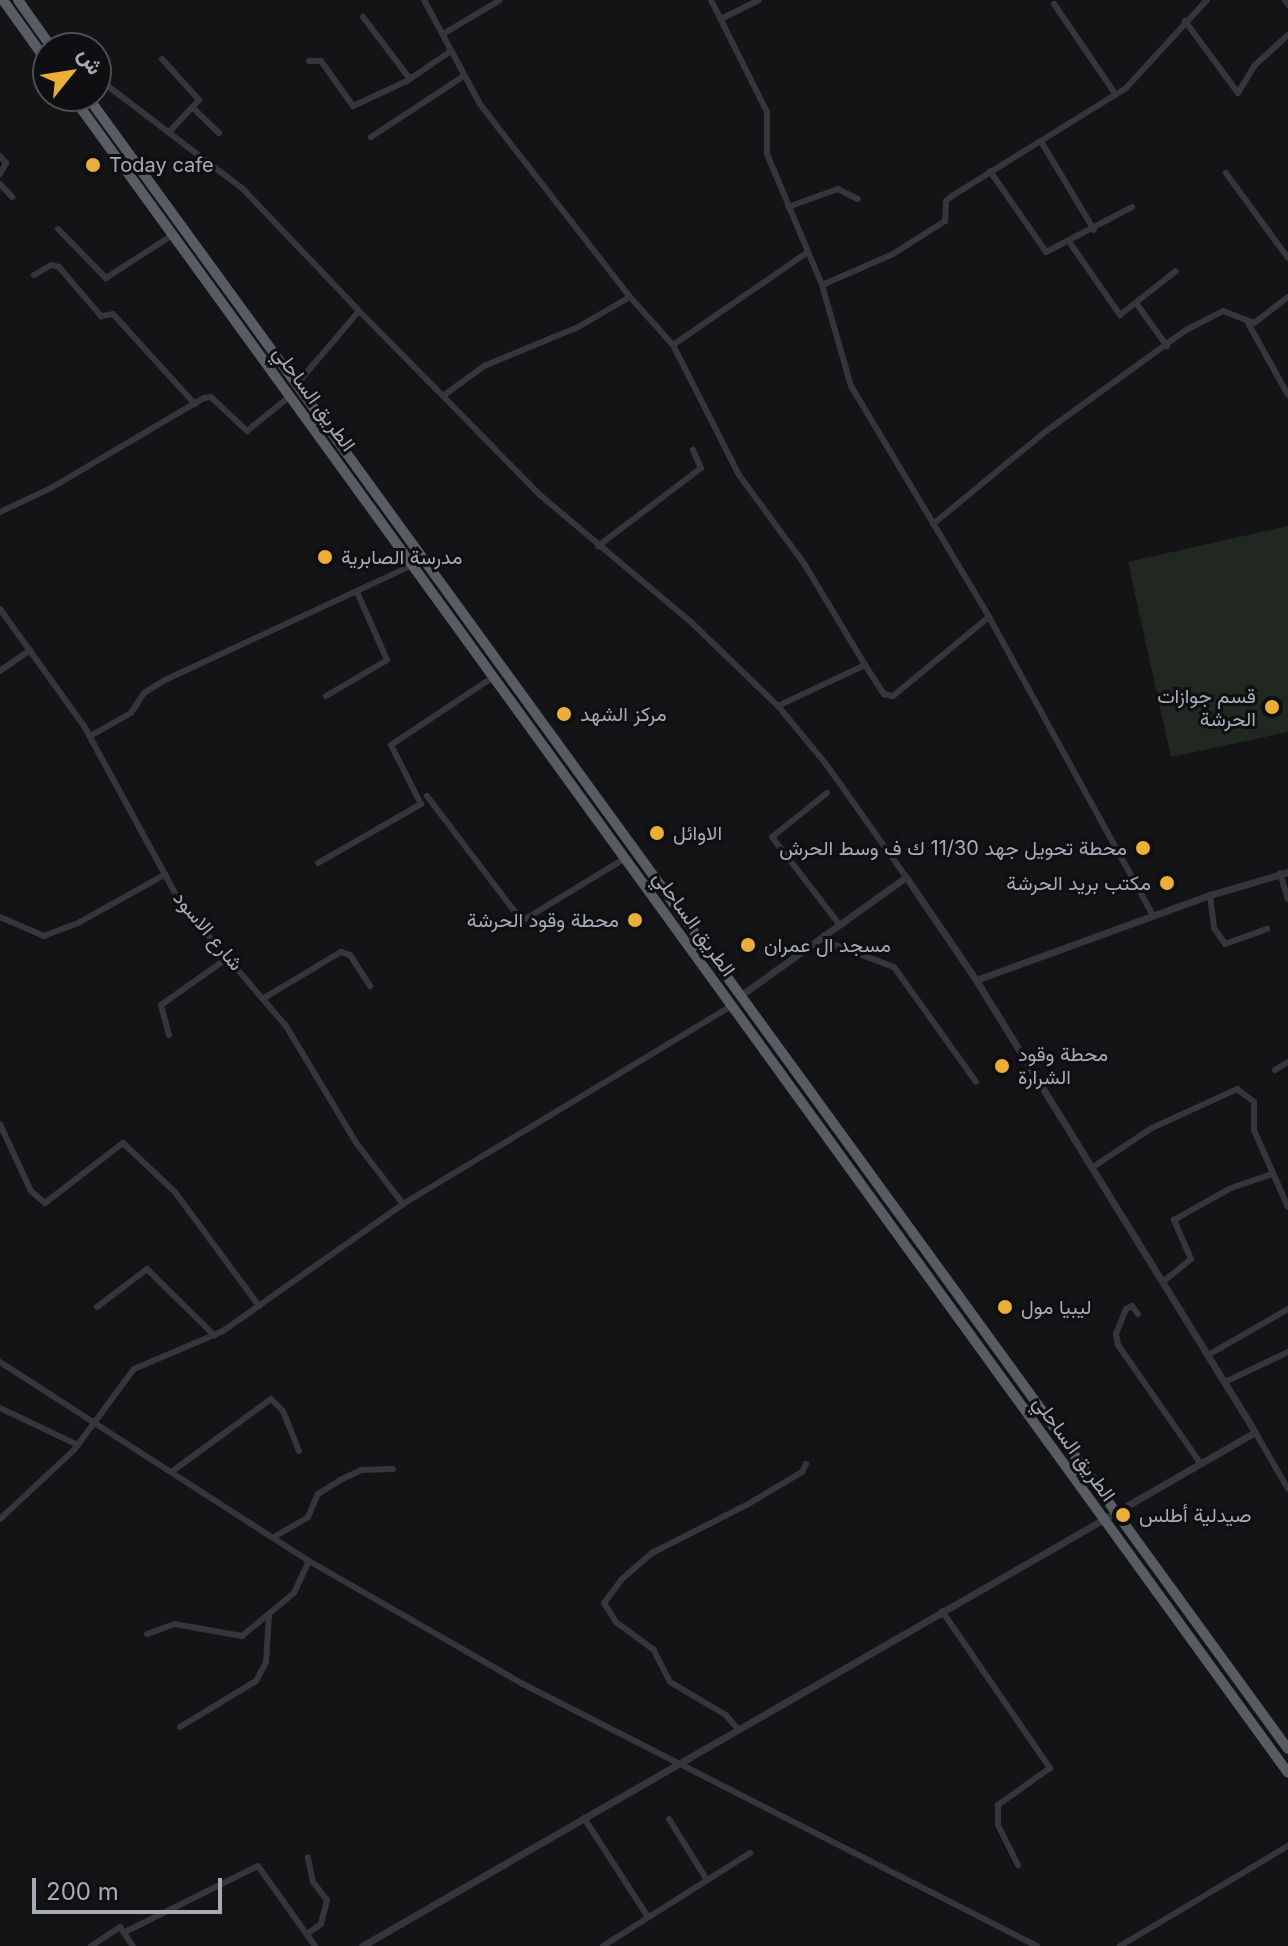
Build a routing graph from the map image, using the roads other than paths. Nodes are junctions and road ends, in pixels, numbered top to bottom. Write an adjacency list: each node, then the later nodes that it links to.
1 (3, 0): 15 (highway)
2 (18, 0): 12 (highway)
3 (424, 0): 13 (street)
4 (500, 0): 13 (street)
5 (711, 0): 10 (street)
6 (759, 0): 10 (street)
7 (1207, 0): 11 (street)
8 (1054, 4): 22 (street)
9 (363, 17): 20 (street)
10 (721, 19): 39 (street)
11 (1185, 21): 14 (street); 22 (street)
12 (41, 32)
13 (443, 34): 16 (street)
14 (1288, 35)
15 (32, 41)
16 (451, 51): 19 (street); 20 (street)
17 (162, 59): 23 (street)
18 (309, 61): 20 (street)
19 (464, 76): 28 (street); 50 (street)
20 (410, 79)
21 (112, 89): 26 (street)
22 (1116, 95): 29 (street)
23 (193, 108): 26 (street); 27 (street)
24 (84, 112): 31 (highway, الطريق الساحلي)
25 (99, 112): 30 (highway, الطريق الساحلي)
26 (170, 131): 53 (street)
27 (219, 133)
28 (371, 137)
29 (1042, 143): 33 (street); 42 (street)
30 (123, 146): 31 (highway); 57 (highway, الطريق الساحلي)
31 (113, 153): 43 (highway, الطريق الساحلي)
32 (0, 156): 35 (street)
33 (990, 171): 44 (street); 49 (street)
34 (1226, 173): 46 (street)
35 (0, 174)
36 (0, 184): 37 (street)
37 (12, 197)
38 (858, 199): 39 (street)
39 (788, 207): 45 (street)
40 (1132, 207): 42 (street)
41 (58, 229): 43 (street)
42 (1094, 230): 44 (street)
43 (171, 236): 59 (highway, الطريق الساحلي)
44 (1070, 243): 52 (street)
45 (808, 252): 49 (street); 55 (street)
46 (1288, 258)
47 (1176, 271): 52 (street)
48 (34, 275): 61 (street)
49 (822, 285): 64 (street)
50 (630, 297): 55 (street); 60 (street)
51 (1288, 297): 54 (street)
52 (1136, 303): 56 (street)
53 (359, 311): 57 (street); 60 (street)
54 (1248, 323): 56 (street); 58 (street)
55 (673, 345): 71 (street)
56 (1167, 346): 64 (street)
57 (296, 385): 75 (highway, الطريق الساحلي)
58 (1288, 395)
59 (290, 396): 61 (street); 66 (highway, الطريق الساحلي)
60 (443, 396): 65 (street)
61 (195, 404): 63 (street)
62 (693, 450): 65 (street)
63 (0, 512)
64 (933, 524): 69 (street)
65 (598, 546): 76 (street)
66 (411, 566): 67 (street); 73 (highway, الطريق الساحلي)
67 (357, 592): 74 (street); 78 (street)
68 (0, 609): 70 (street, شارع الاسود)
69 (989, 617): 71 (street); 88 (street)
70 (30, 650): 72 (street); 78 (street, شارع الاسود)
71 (865, 665): 76 (street)
72 (0, 671)
73 (492, 678): 77 (highway, الطريق الساحلي); 82 (street)
74 (326, 696)
75 (528, 703): 77 (highway); 96 (highway, الطريق الساحلي)
76 (778, 706): 85 (street)
77 (517, 710): 81 (highway, الطريق الساحلي)
78 (90, 736): 84 (street, شارع الاسود)
79 (827, 793): 90 (street)
80 (427, 796): 81 (street)
81 (624, 859): 98 (highway, الطريق الساحلي)
82 (318, 863)
83 (1284, 873): 86 (street); 87 (street)
84 (166, 874): 89 (street); 93 (street, شارع الاسود)
85 (906, 877): 90 (street); 94 (street)
86 (1210, 895): 88 (street); 91 (street)
87 (1288, 899)
88 (1153, 915): 94 (street)
89 (0, 917)
90 (839, 924): 92 (street)
91 (1267, 929)
92 (824, 935): 96 (street); 102 (street)
93 (229, 957): 97 (street, شارع الاسود); 99 (street)
94 (976, 980): 104 (street)
95 (370, 986): 97 (street)
96 (741, 995): 128 (highway, الطريق الساحلي)
97 (264, 998): 106 (street, شارع الاسود)
98 (731, 1006): 106 (street); 130 (highway, الطريق الساحلي)
99 (169, 1035)
100 (1288, 1062): 101 (street)
101 (1275, 1070)
102 (976, 1082)
103 (0, 1124): 109 (street)
104 (1093, 1167): 105 (street); 108 (street)
105 (1272, 1174): 107 (street); 108 (street)
106 (403, 1204): 109 (street)
107 (1288, 1207)
108 (1164, 1281): 115 (street)
109 (259, 1306): 113 (street)
110 (97, 1307): 113 (street)
111 (1288, 1309): 115 (street)
112 (1138, 1314): 124 (street)
113 (215, 1336): 119 (street)
114 (1288, 1352): 117 (street)
115 (1210, 1354): 117 (street)
116 (0, 1362): 119 (street)
117 (1227, 1381): 120 (street)
118 (0, 1408): 121 (street)
119 (95, 1423): 121 (street); 126 (street)
120 (1255, 1432): 124 (street); 127 (street)
121 (78, 1445): 129 (street)
122 (299, 1451): 126 (street)
123 (806, 1464): 137 (street)
124 (1201, 1464): 128 (street)
125 (393, 1469): 131 (street)
126 (174, 1470): 131 (street)
127 (1288, 1489)
128 (1116, 1511): 130 (street); 138 (highway, الطريق الساحلي)
129 (0, 1519)
130 (1103, 1519): 133 (street); 140 (highway, الطريق الساحلي)
131 (274, 1537): 132 (street)
132 (309, 1561): 134 (street); 139 (street)
133 (942, 1611): 137 (street); 146 (street)
134 (269, 1615): 135 (street); 136 (street)
135 (147, 1634)
136 (180, 1727)
137 (738, 1729): 139 (street)
138 (1287, 1747)
139 (676, 1764): 141 (street); 156 (street)
140 (1288, 1773)
141 (584, 1818): 148 (street); 154 (street)
142 (669, 1819): 147 (street)
143 (1288, 1846): 157 (street)
144 (750, 1853): 147 (street)
145 (308, 1858): 150 (street)
146 (1018, 1865)
147 (707, 1880): 148 (street)
148 (648, 1917): 155 (street)
149 (127, 1931): 150 (street); 151 (street); 152 (street)
150 (307, 1934): 153 (street)
151 (91, 1946)
152 (133, 1946)
153 (315, 1946)
154 (362, 1946)
155 (603, 1946)
156 (1037, 1946)
157 (1120, 1946)

